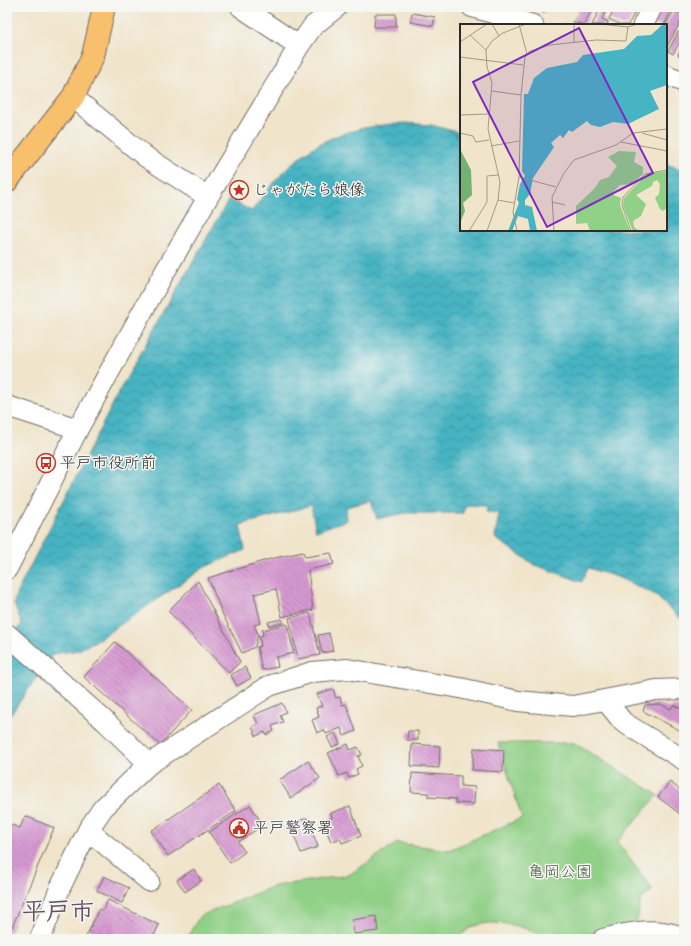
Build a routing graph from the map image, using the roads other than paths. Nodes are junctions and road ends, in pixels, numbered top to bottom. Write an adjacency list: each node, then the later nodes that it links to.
1 (104, 7): 11 (main road)
2 (241, 7): 8 (street)
3 (337, 7): 8 (street)
4 (472, 7): 6 (street)
5 (652, 7): 7 (street)
6 (530, 24)
7 (643, 24)
8 (299, 46): 13 (street)
9 (667, 76): 10 (street)
10 (684, 82)
11 (73, 97): 12 (main road); 13 (street)
12 (7, 181)
13 (208, 197): 15 (street)
14 (7, 406): 15 (street)
15 (78, 429): 16 (street)
16 (7, 569)
17 (8, 635): 21 (street)
18 (684, 689): 19 (street)
19 (606, 701): 20 (street); 21 (street)
20 (684, 760)
21 (149, 764): 22 (street)
22 (88, 830): 23 (street); 25 (street)
23 (149, 881)
24 (684, 938): 26 (street)
25 (40, 939)
26 (603, 939)

